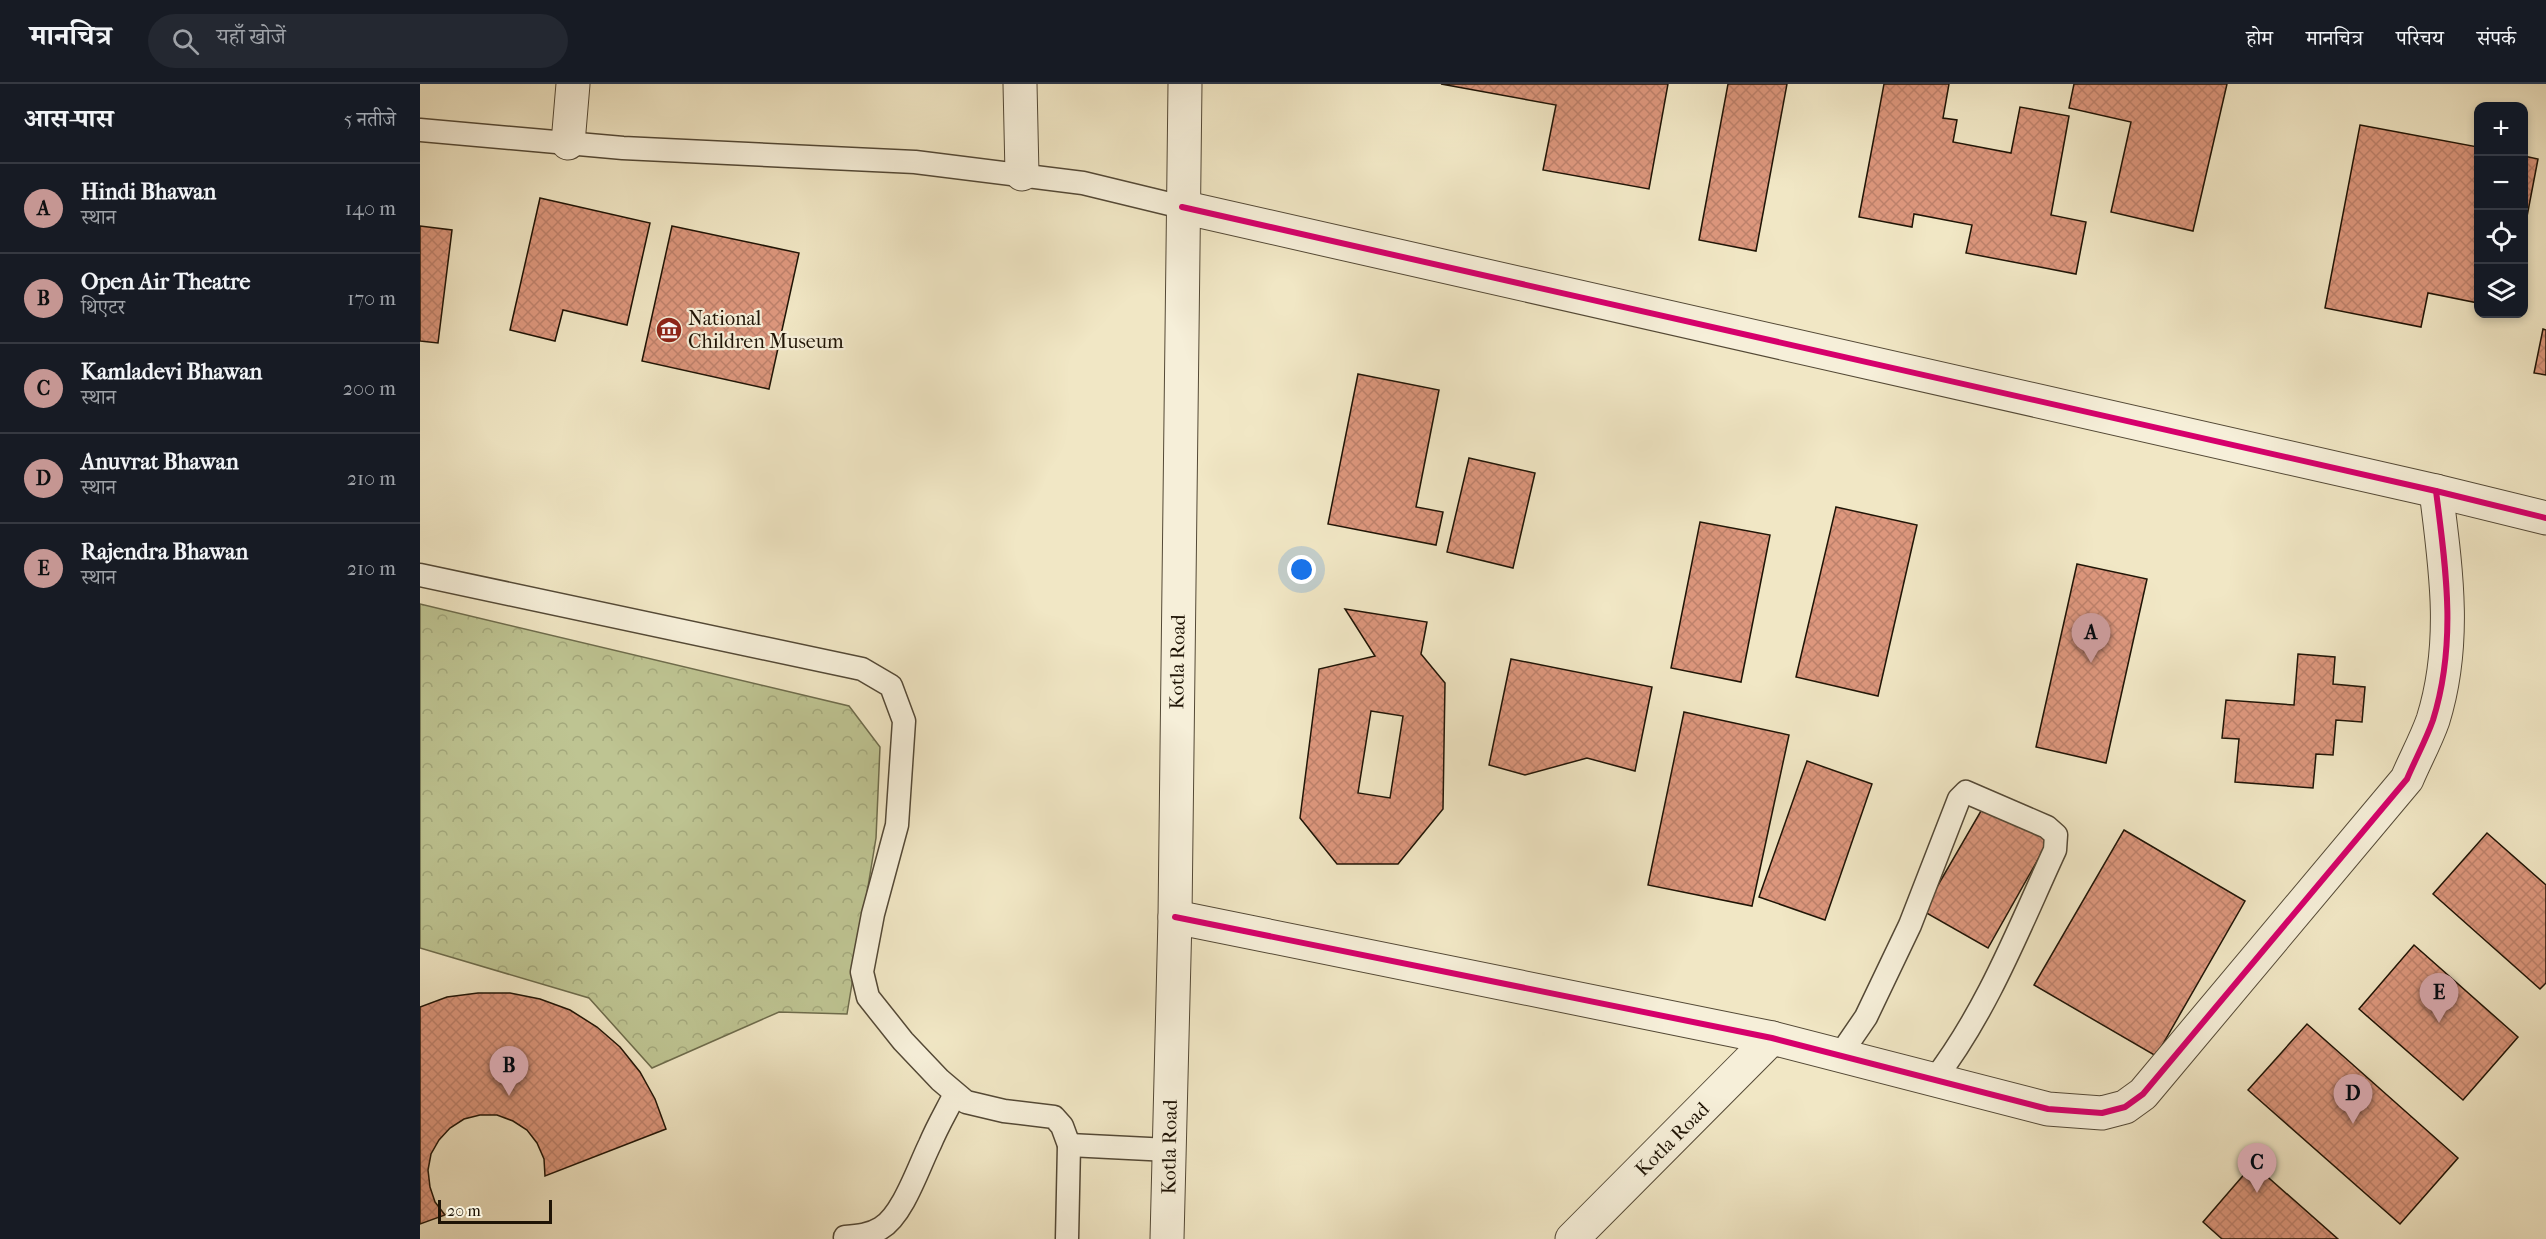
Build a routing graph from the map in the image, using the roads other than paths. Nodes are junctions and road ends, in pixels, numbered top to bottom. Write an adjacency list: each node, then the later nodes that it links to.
1 (573, 84): 5 (street)
2 (1020, 84): 6 (street)
3 (1185, 84): 7 (street, Kotla Road)
4 (420, 130): 5 (lane)
5 (568, 143): 6 (lane)
6 (1022, 174): 7 (lane)
7 (1182, 207): 8 (street); 11 (street, Kotla Road)
8 (2436, 491): 9 (street); 14 (street)
9 (2546, 518)
10 (420, 575): 15 (lane)
11 (1175, 917): 12 (street); 17 (street, Kotla Road)
12 (1772, 1038): 13 (street); 21 (street, Kotla Road)
13 (1840, 1055): 14 (street); 14 (lane)
14 (1934, 1080)
15 (955, 1094): 16 (lane); 18 (lane)
16 (1069, 1145): 17 (lane); 19 (lane)
17 (1169, 1150): 20 (street, Kotla Road)
18 (845, 1237)
19 (1068, 1239)
20 (1167, 1239)
21 (1572, 1239)

